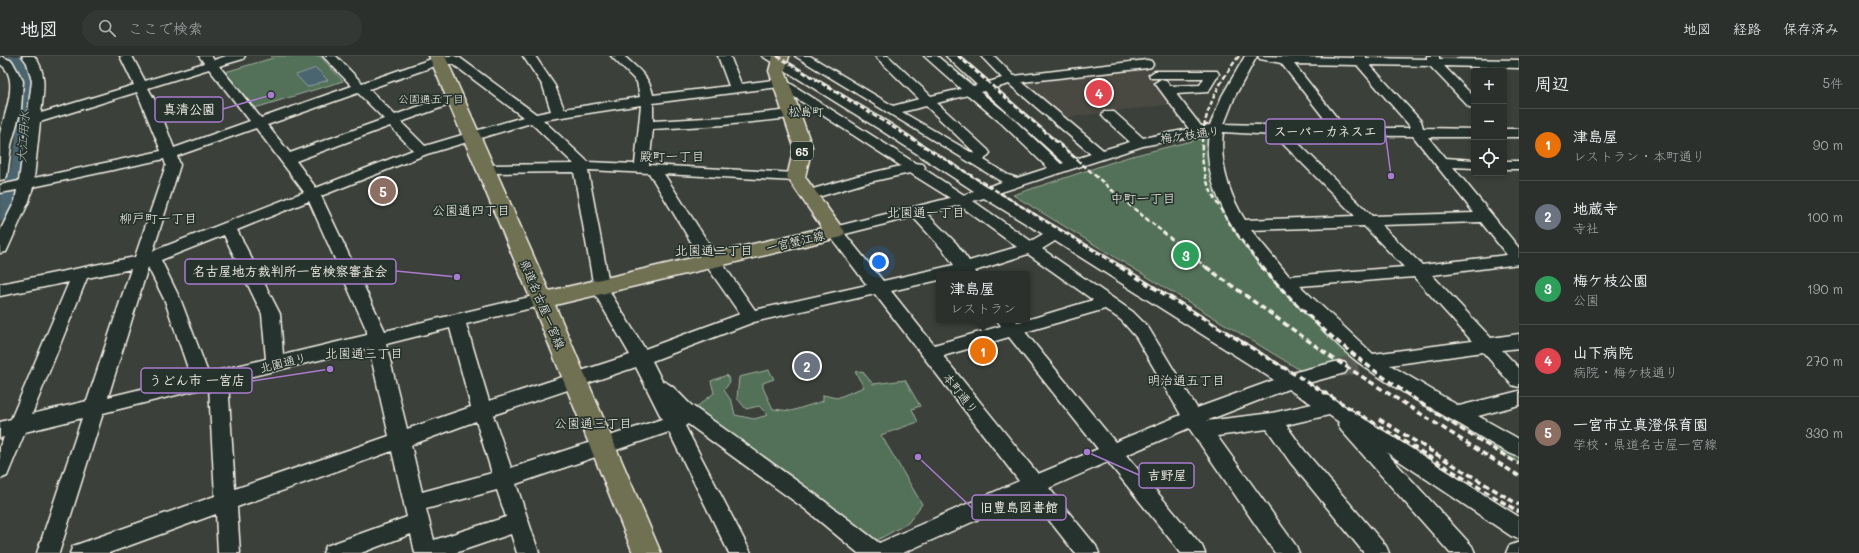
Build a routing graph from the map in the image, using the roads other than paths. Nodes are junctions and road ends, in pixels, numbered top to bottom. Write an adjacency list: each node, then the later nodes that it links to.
1 (28, 56): 46 (street)
2 (126, 56): 29 (street)
3 (239, 56): 21 (street)
4 (329, 56): 32 (street)
5 (529, 56): 42 (street)
6 (617, 56): 36 (street)
7 (724, 56): 31 (street)
8 (801, 56): 40 (street)
9 (881, 56): 38 (street)
10 (930, 56): 33 (street)
11 (952, 56): 30 (street)
12 (987, 56): 27 (street)
13 (1251, 56): 50 (street)
14 (1264, 56): 23 (street)
15 (1517, 56): 24 (street)
16 (443, 57): 32 (street); 35 (main road, 県道名古屋一宮線); 45 (street)
17 (776, 58): 28 (main road, 65); 67 (street)
18 (1360, 58): 20 (street); 23 (street); 54 (street)
19 (0, 59): 25 (street)
20 (1433, 59): 24 (street); 37 (street)
21 (208, 60): 29 (street); 48 (street)
22 (1145, 60): 26 (street); 27 (street)
23 (1285, 60): 53 (street)
24 (1519, 63)
25 (5, 69): 39 (street)
26 (1155, 75): 34 (street); 34 (street)
27 (1011, 80): 30 (street); 63 (street)
28 (781, 82): 31 (street); 43 (main road, 65); 73 (street)
29 (141, 86): 46 (street); 62 (street)
30 (985, 86): 33 (street); 68 (street)
31 (736, 87): 36 (street)
32 (358, 88): 47 (street); 48 (street)
33 (970, 90): 38 (street); 76 (street)
34 (1166, 90): 51 (street)
35 (455, 98): 47 (street); 58 (main road, 県道名古屋一宮線)
36 (646, 100): 42 (street); 49 (street)
37 (1471, 101)
38 (930, 102): 40 (street); 65 (street)
39 (14, 109): 41 (street); 60 (street)
40 (893, 110): 65 (street)
41 (0, 111)
42 (559, 114): 45 (street)
43 (791, 114): 49 (street); 78 (main road, 65)
44 (1109, 115): 59 (street)
45 (533, 118): 58 (street); 72 (street)
46 (34, 120): 80 (street)
47 (392, 120): 61 (street); 64 (street)
48 (258, 122): 62 (street); 64 (street)
49 (646, 125): 75 (street)
50 (1216, 128): 51 (street, 梅ケ枝通り); 52 (street, 梅ケ枝通り); 89 (street)
51 (1198, 131): 59 (street, 梅ケ枝通り)
52 (1278, 131): 53 (street, 梅ケ枝通り); 88 (street)
53 (1341, 131): 54 (street, 梅ケ枝通り)
54 (1417, 132): 55 (street, 梅ケ枝通り); 66 (street)
55 (1471, 133)
56 (1507, 133): 57 (street)
57 (1519, 133)
58 (472, 137): 61 (street); 74 (main road, 県道名古屋一宮線)
59 (1140, 143): 63 (street, 梅ケ枝通り)
60 (2, 146): 77 (street)
61 (422, 151): 83 (street)
62 (169, 154): 80 (street); 95 (street)
63 (1100, 156): 68 (street, 梅ケ枝通り)
64 (287, 158): 83 (street)
65 (976, 160): 79 (street)
66 (1441, 162): 69 (street); 87 (street)
67 (939, 163): 73 (street); 82 (street)
68 (1075, 164): 76 (street, 梅ケ枝通り)
69 (1471, 164)
70 (1507, 165): 71 (street)
71 (1519, 166)
72 (580, 168): 74 (street); 75 (street); 103 (street)
73 (911, 168): 84 (street); 85 (street)
74 (486, 169): 106 (main road, 県道名古屋一宮線)
75 (647, 169): 78 (street); 97 (street)
76 (1059, 170): 79 (street, 梅ケ枝通り)
77 (0, 176)
78 (796, 177): 84 (main road, 一宮蟹江線 / 65)
79 (1018, 183): 82 (street, 梅ケ枝通り)
80 (24, 185): 81 (street); 93 (street)
81 (0, 189)
82 (986, 193): 85 (street); 92 (street)
83 (313, 194): 90 (street); 112 (street)
84 (808, 196): 91 (main road, 一宮蟹江線 / 65)
85 (962, 200): 86 (street); 94 (street)
86 (917, 212): 91 (street); 98 (street)
87 (1486, 217): 88 (street); 96 (street)
88 (1368, 220): 89 (street); 99 (street)
89 (1240, 225): 102 (street)
90 (228, 228): 95 (street); 118 (street)
91 (835, 232): 97 (main road, 一宮蟹江線); 104 (street, 本町通り)
92 (1055, 234): 94 (street); 122 (street)
93 (0, 248)
94 (1031, 248): 98 (street); 107 (street)
95 (148, 259): 100 (street); 120 (street); 125 (street)
96 (1519, 259): 99 (street)
97 (712, 260): 103 (main road, 一宮蟹江線); 108 (street)
98 (967, 271)
99 (1418, 271): 102 (street); 114 (street)
100 (80, 274): 105 (street); 132 (street)
101 (936, 277): 104 (street)
102 (1284, 282): 117 (street)
103 (600, 286): 106 (main road, 一宮蟹江線); 116 (street)
104 (878, 288): 108 (street); 115 (street, 本町通り)
105 (0, 290)
106 (542, 300): 109 (street, 北園通り); 121 (main road, 県道名古屋一宮線)
107 (1108, 302): 110 (street); 131 (street)
108 (751, 317): 116 (street)
109 (456, 320): 112 (street, 北園通り); 127 (street)
110 (1030, 320)
111 (1010, 325): 115 (street); 137 (street)
112 (376, 339): 118 (street, 北園通り); 134 (street)
113 (1519, 341): 114 (street)
114 (1488, 344): 117 (street); 123 (street)
115 (930, 353): 140 (street, 本町通り)
116 (641, 358): 121 (street); 129 (street)
117 (1370, 361): 128 (street)
118 (275, 364): 120 (street, 北園通り)
119 (1339, 368): 122 (street)
120 (210, 379): 125 (street, 北園通り); 141 (street)
121 (574, 380): 127 (street); 135 (main road, 県道名古屋一宮線)
122 (1290, 380): 126 (street); 131 (street)
123 (1519, 380)
124 (1519, 398): 128 (street)
125 (95, 407): 132 (street, 北園通り); 145 (street)
126 (1332, 407): 130 (street); 144 (street); 159 (street)
127 (482, 411): 134 (street); 139 (street)
128 (1458, 414): 136 (street)
129 (682, 418): 135 (street); 152 (street); 153 (street)
130 (1272, 421): 131 (street); 158 (street)
131 (1197, 424): 137 (street); 157 (street)
132 (18, 426): 133 (street, 北園通り); 138 (street)
133 (0, 430)
134 (399, 441): 141 (street); 142 (street)
135 (602, 447): 139 (street); 151 (main road, 県道名古屋一宮線)
136 (1519, 449)
137 (1112, 453): 140 (street); 156 (street)
138 (0, 470)
139 (504, 479): 142 (street); 143 (street)
140 (1034, 485): 154 (street); 155 (street, 本町通り)
141 (227, 502): 146 (street); 147 (street)
142 (416, 513): 148 (street); 149 (street)
143 (518, 522): 149 (street); 150 (street)
144 (1519, 529)
145 (48, 553)
146 (81, 553)
147 (229, 553)
148 (334, 553)
149 (426, 553)
150 (528, 553)
151 (647, 553)
152 (740, 553)
153 (875, 553)
154 (879, 553)
155 (1088, 553)
156 (1194, 553)
157 (1288, 553)
158 (1378, 553)
159 (1464, 553)

